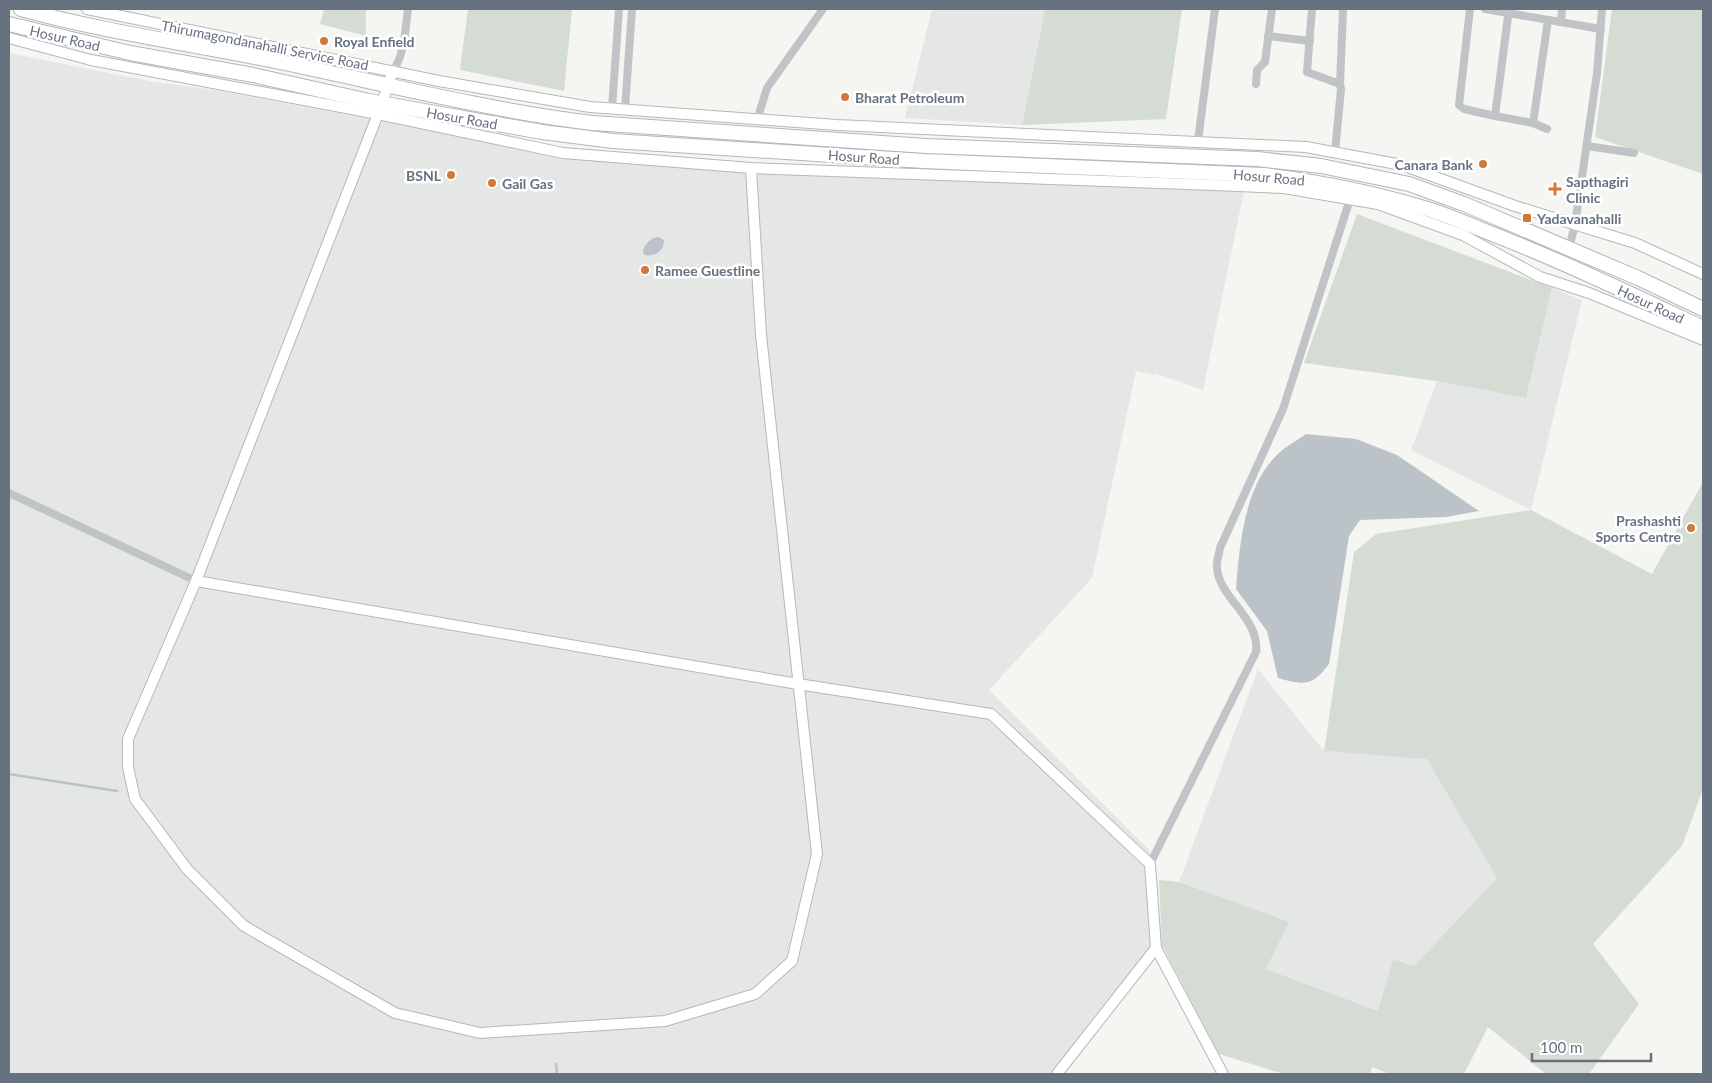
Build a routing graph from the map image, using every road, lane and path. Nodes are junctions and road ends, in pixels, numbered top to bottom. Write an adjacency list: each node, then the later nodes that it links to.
1 (21, 9): 26 (highway, Hosur Road)
2 (87, 9): 23 (street, Thirumagondanahalli Service Road)
3 (408, 9): 23 (street)
4 (619, 9): 27 (street)
5 (632, 9): 29 (street)
6 (823, 9): 31 (street)
7 (1215, 9): 34 (street)
8 (1272, 9): 20 (street)
9 (1312, 9): 22 (street)
10 (1342, 9): 25 (street)
11 (1470, 9): 30 (street)
12 (1486, 9): 15 (street)
13 (1562, 9): 17 (street)
14 (1602, 9): 19 (street)
15 (1508, 11): 16 (street); 30 (street)
16 (1548, 20): 17 (street); 32 (street)
17 (1561, 22): 19 (street)
18 (9, 24): 28 (highway, Hosur Road)
19 (1601, 28): 35 (street)
20 (1268, 36): 22 (street); 24 (street)
21 (9, 38): 28 (street)
22 (1310, 42): 25 (street)
23 (388, 70): 26 (street); 27 (street, Thirumagondanahalli Service Road)
24 (1256, 84)
25 (1340, 84): 36 (street)
26 (388, 86): 28 (street); 42 (highway, Hosur Road)
27 (612, 108): 29 (street, Thirumagondanahalli Service Road)
28 (380, 109): 38 (street); 39 (highway, Hosur Road); 47 (street)
29 (625, 109): 31 (street, Thirumagondanahalli Service Road)
30 (1496, 116): 32 (street)
31 (757, 120): 34 (street, Thirumagondanahalli Service Road)
32 (1533, 123): 33 (street)
33 (1547, 129)
34 (1198, 141): 36 (street, Thirumagondanahalli Service Road)
35 (1587, 146): 37 (street); 41 (street)
36 (1335, 152): 41 (street, Thirumagondanahalli Service Road)
37 (1634, 153)
38 (751, 168): 39 (street); 48 (street)
39 (1236, 180): 40 (street); 45 (highway, Hosur Road)
40 (1350, 199): 45 (street); 49 (street)
41 (1575, 225): 42 (street); 43 (street, Thirumagondanahalli Service Road)
42 (1569, 248): 44 (highway, Hosur Road)
43 (1703, 274)
44 (1703, 309)
45 (1703, 336)
46 (9, 493): 47 (street)
47 (196, 581): 48 (street); 48 (street)
48 (798, 684): 49 (street)
49 (1150, 864): 50 (street)
50 (1156, 948): 51 (street); 52 (street)
51 (1057, 1074)
52 (1223, 1074)

